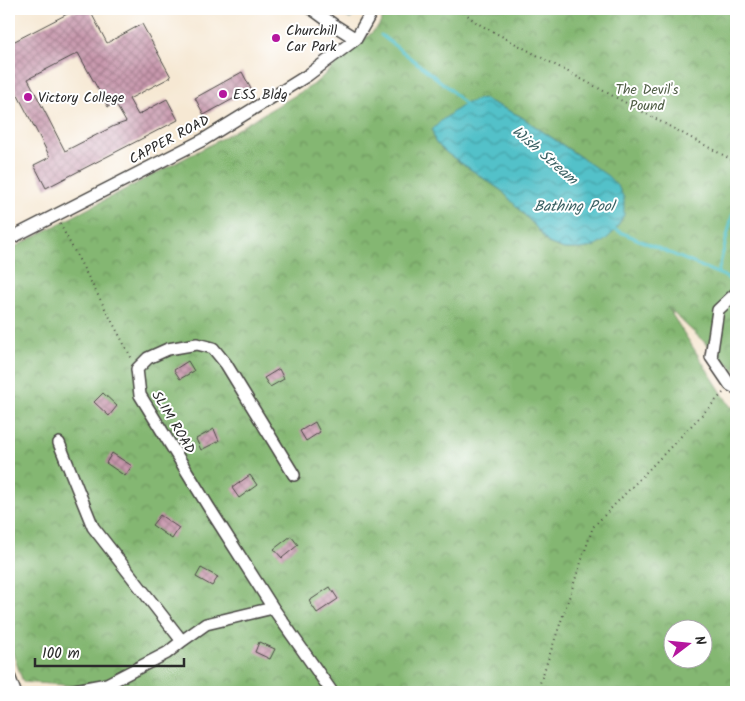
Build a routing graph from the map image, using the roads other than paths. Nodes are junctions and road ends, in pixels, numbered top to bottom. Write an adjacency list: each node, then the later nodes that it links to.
1 (312, 9): 3 (street)
2 (373, 9): 3 (street, CAPPER ROAD)
3 (356, 39): 4 (street, CAPPER ROAD)
4 (9, 239)
5 (736, 293): 6 (street)
6 (733, 387)
7 (59, 443): 10 (street)
8 (294, 476): 9 (street, SLIM ROAD)
9 (273, 608): 10 (street); 14 (street, SLIM ROAD)
10 (182, 641): 13 (street)
11 (9, 676): 12 (street)
12 (15, 692)
13 (64, 692)
14 (332, 692)

